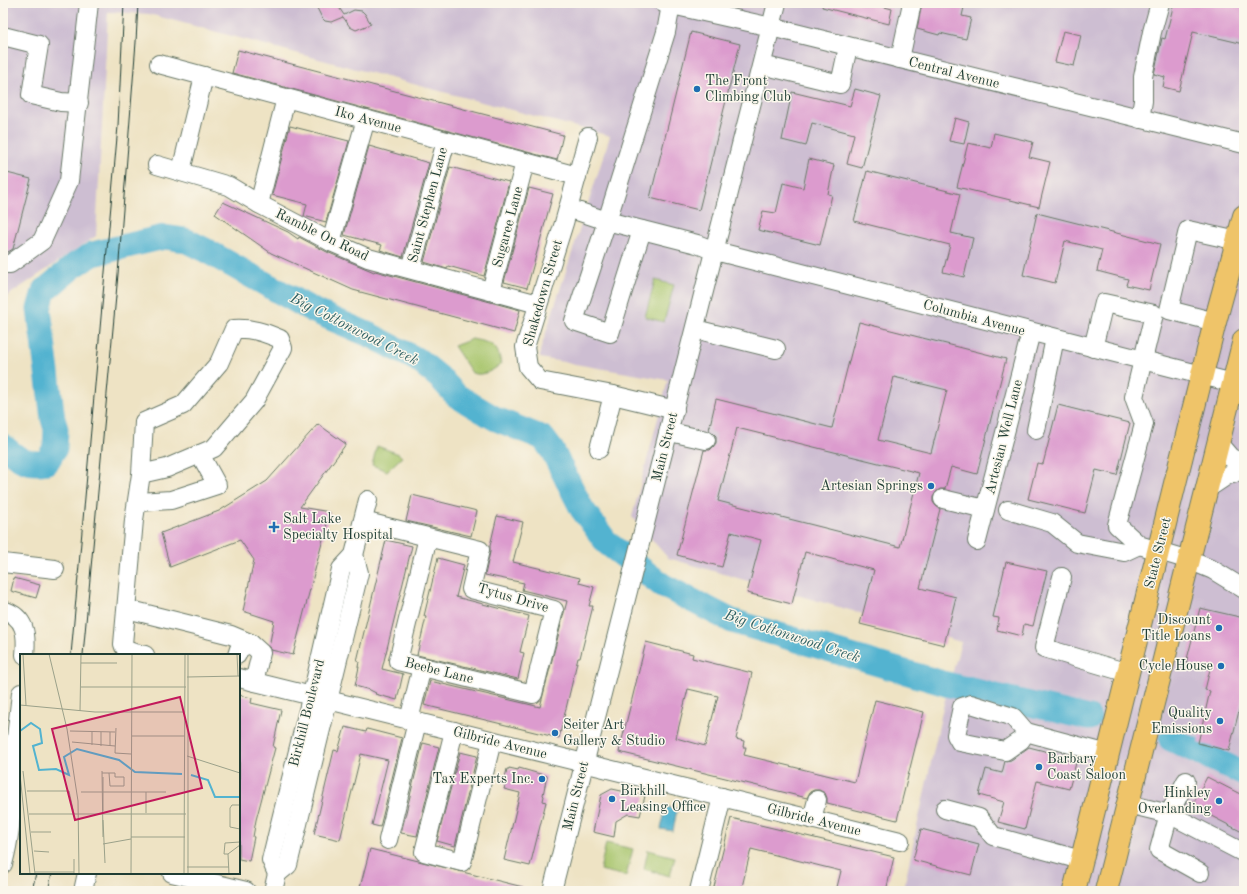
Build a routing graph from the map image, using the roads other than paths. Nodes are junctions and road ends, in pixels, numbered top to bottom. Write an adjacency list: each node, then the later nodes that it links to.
1 (89, 3): 14 (street)
2 (777, 3): 6 (street, Main Street)
3 (912, 3): 9 (street)
4 (1160, 3): 16 (street)
5 (667, 4): 6 (street, Central Avenue); 27 (street)
6 (771, 27): 8 (street, Central Avenue); 11 (street, Main Street)
7 (3, 36): 14 (street)
8 (848, 46): 9 (street, Central Avenue); 11 (street)
9 (900, 59): 16 (street, Central Avenue)
10 (159, 64): 12 (street, Iko Avenue)
11 (762, 65): 31 (street, Main Street)
12 (204, 76): 13 (street, Iko Avenue); 22 (street)
13 (286, 98): 15 (street, Iko Avenue); 24 (street)
14 (78, 103): 32 (street)
15 (366, 119): 18 (street, Iko Avenue); 30 (street)
16 (1140, 119): 19 (street, Central Avenue)
17 (588, 137): 23 (street, Shakedown Street)
18 (446, 141): 20 (street, Iko Avenue); 33 (street, Saint Stephen Lane)
19 (1244, 144)
20 (526, 162): 23 (street, Iko Avenue); 34 (street, Sugaree Lane)
21 (156, 165): 22 (street, Ramble On Road)
22 (181, 171): 24 (street, Ramble On Road)
23 (577, 176): 25 (street, Shakedown Street)
24 (259, 204): 30 (street, Ramble On Road)
25 (568, 208): 27 (street, Columbia Avenue); 35 (street, Shakedown Street)
26 (1244, 216): 29 (main road, State Street)
27 (607, 221): 28 (street, Columbia Avenue); 28 (street)
28 (642, 230): 31 (street, Columbia Avenue)
29 (1238, 241): 36 (street); 37 (main road, State Street)
30 (331, 242): 33 (street, Ramble On Road)
31 (715, 251): 38 (street, Main Street); 39 (street, Columbia Avenue)
32 (3, 264)
33 (411, 269): 34 (street, Ramble On Road)
34 (491, 291): 35 (street, Ramble On Road)
35 (538, 304): 47 (street, Shakedown Street)
36 (1161, 312): 37 (street); 42 (street); 44 (street)
37 (1215, 322): 45 (main road, State Street)
38 (695, 329): 43 (street); 48 (street, Main Street)
39 (1031, 332): 40 (street, Columbia Avenue); 62 (street, Artesian Well Lane)
40 (1055, 338): 42 (street, Columbia Avenue); 49 (street)
41 (1244, 340): 46 (main road)
42 (1093, 348): 44 (street, Columbia Avenue)
43 (776, 349)
44 (1143, 361): 45 (street, Columbia Avenue); 67 (street)
45 (1202, 376): 46 (street, Columbia Avenue); 67 (main road, State Street)
46 (1233, 383): 52 (main road)
47 (613, 395): 48 (street, Shakedown Street); 53 (street)
48 (675, 410): 50 (street, Main Street)
49 (1036, 430)
50 (670, 432): 51 (street); 90 (street, Main Street)
51 (706, 440)
52 (1218, 444): 55 (street); 58 (main road)
53 (599, 449)
54 (200, 454): 57 (street); 57 (street); 61 (street)
55 (1244, 463)
56 (1244, 467): 58 (street)
57 (141, 474): 61 (street)
58 (1207, 489): 68 (main road)
59 (943, 499): 62 (street)
60 (368, 500): 64 (street, Birkhill Boulevard)
61 (138, 502): 73 (street)
62 (985, 509): 66 (street, Artesian Well Lane)
63 (1008, 510): 67 (street)
64 (363, 521): 65 (street, Tytus Drive); 83 (street, Birkhill Boulevard)
65 (428, 537): 79 (street, Beebe Lane); 82 (street, Tytus Drive)
66 (977, 541)
67 (1149, 548): 68 (street); 80 (main road, State Street)
68 (1189, 560): 72 (street); 95 (main road)
69 (3, 563): 70 (street)
70 (55, 569)
71 (1062, 577): 80 (street)
72 (1244, 589)
73 (126, 609): 75 (street); 76 (street)
74 (10, 614): 77 (street)
75 (250, 643): 78 (street); 81 (street)
76 (134, 653)
77 (25, 654)
78 (237, 654)
79 (422, 667): 82 (street, Beebe Lane); 85 (street)
80 (1128, 673): 89 (main road, State Street)
81 (247, 680): 83 (street, Gilbride Avenue)
82 (533, 694)
83 (320, 698): 85 (street, Gilbride Avenue); 108 (street, Birkhill Boulevard)
84 (20, 701): 93 (street)
85 (413, 721): 86 (street, Gilbride Avenue); 100 (street)
86 (454, 731): 88 (street, Gilbride Avenue); 88 (street)
87 (1026, 732): 89 (street)
88 (492, 740): 90 (street, Gilbride Avenue)
89 (1108, 754): 103 (main road, State Street)
90 (585, 764): 92 (street, Gilbride Avenue); 111 (street, Main Street)
91 (1186, 781): 97 (street)
92 (722, 797): 98 (street, Gilbride Avenue); 112 (street)
93 (7, 800): 99 (street)
94 (817, 800): 98 (street)
95 (1128, 804): 97 (street); 114 (main road)
96 (945, 809): 103 (street)
97 (1169, 814): 102 (street); 105 (street)
98 (812, 819): 101 (street, Gilbride Avenue)
99 (11, 837): 104 (street)
100 (388, 840)
101 (900, 841)
102 (1244, 853)
103 (1081, 860): 113 (main road, State Street)
104 (3, 864)
105 (1200, 873)
106 (87, 874): 109 (street)
107 (176, 874): 110 (street)
108 (275, 882)
109 (83, 891)
110 (246, 891)
111 (552, 891)
112 (699, 891)
113 (1074, 891)
114 (1106, 891)

